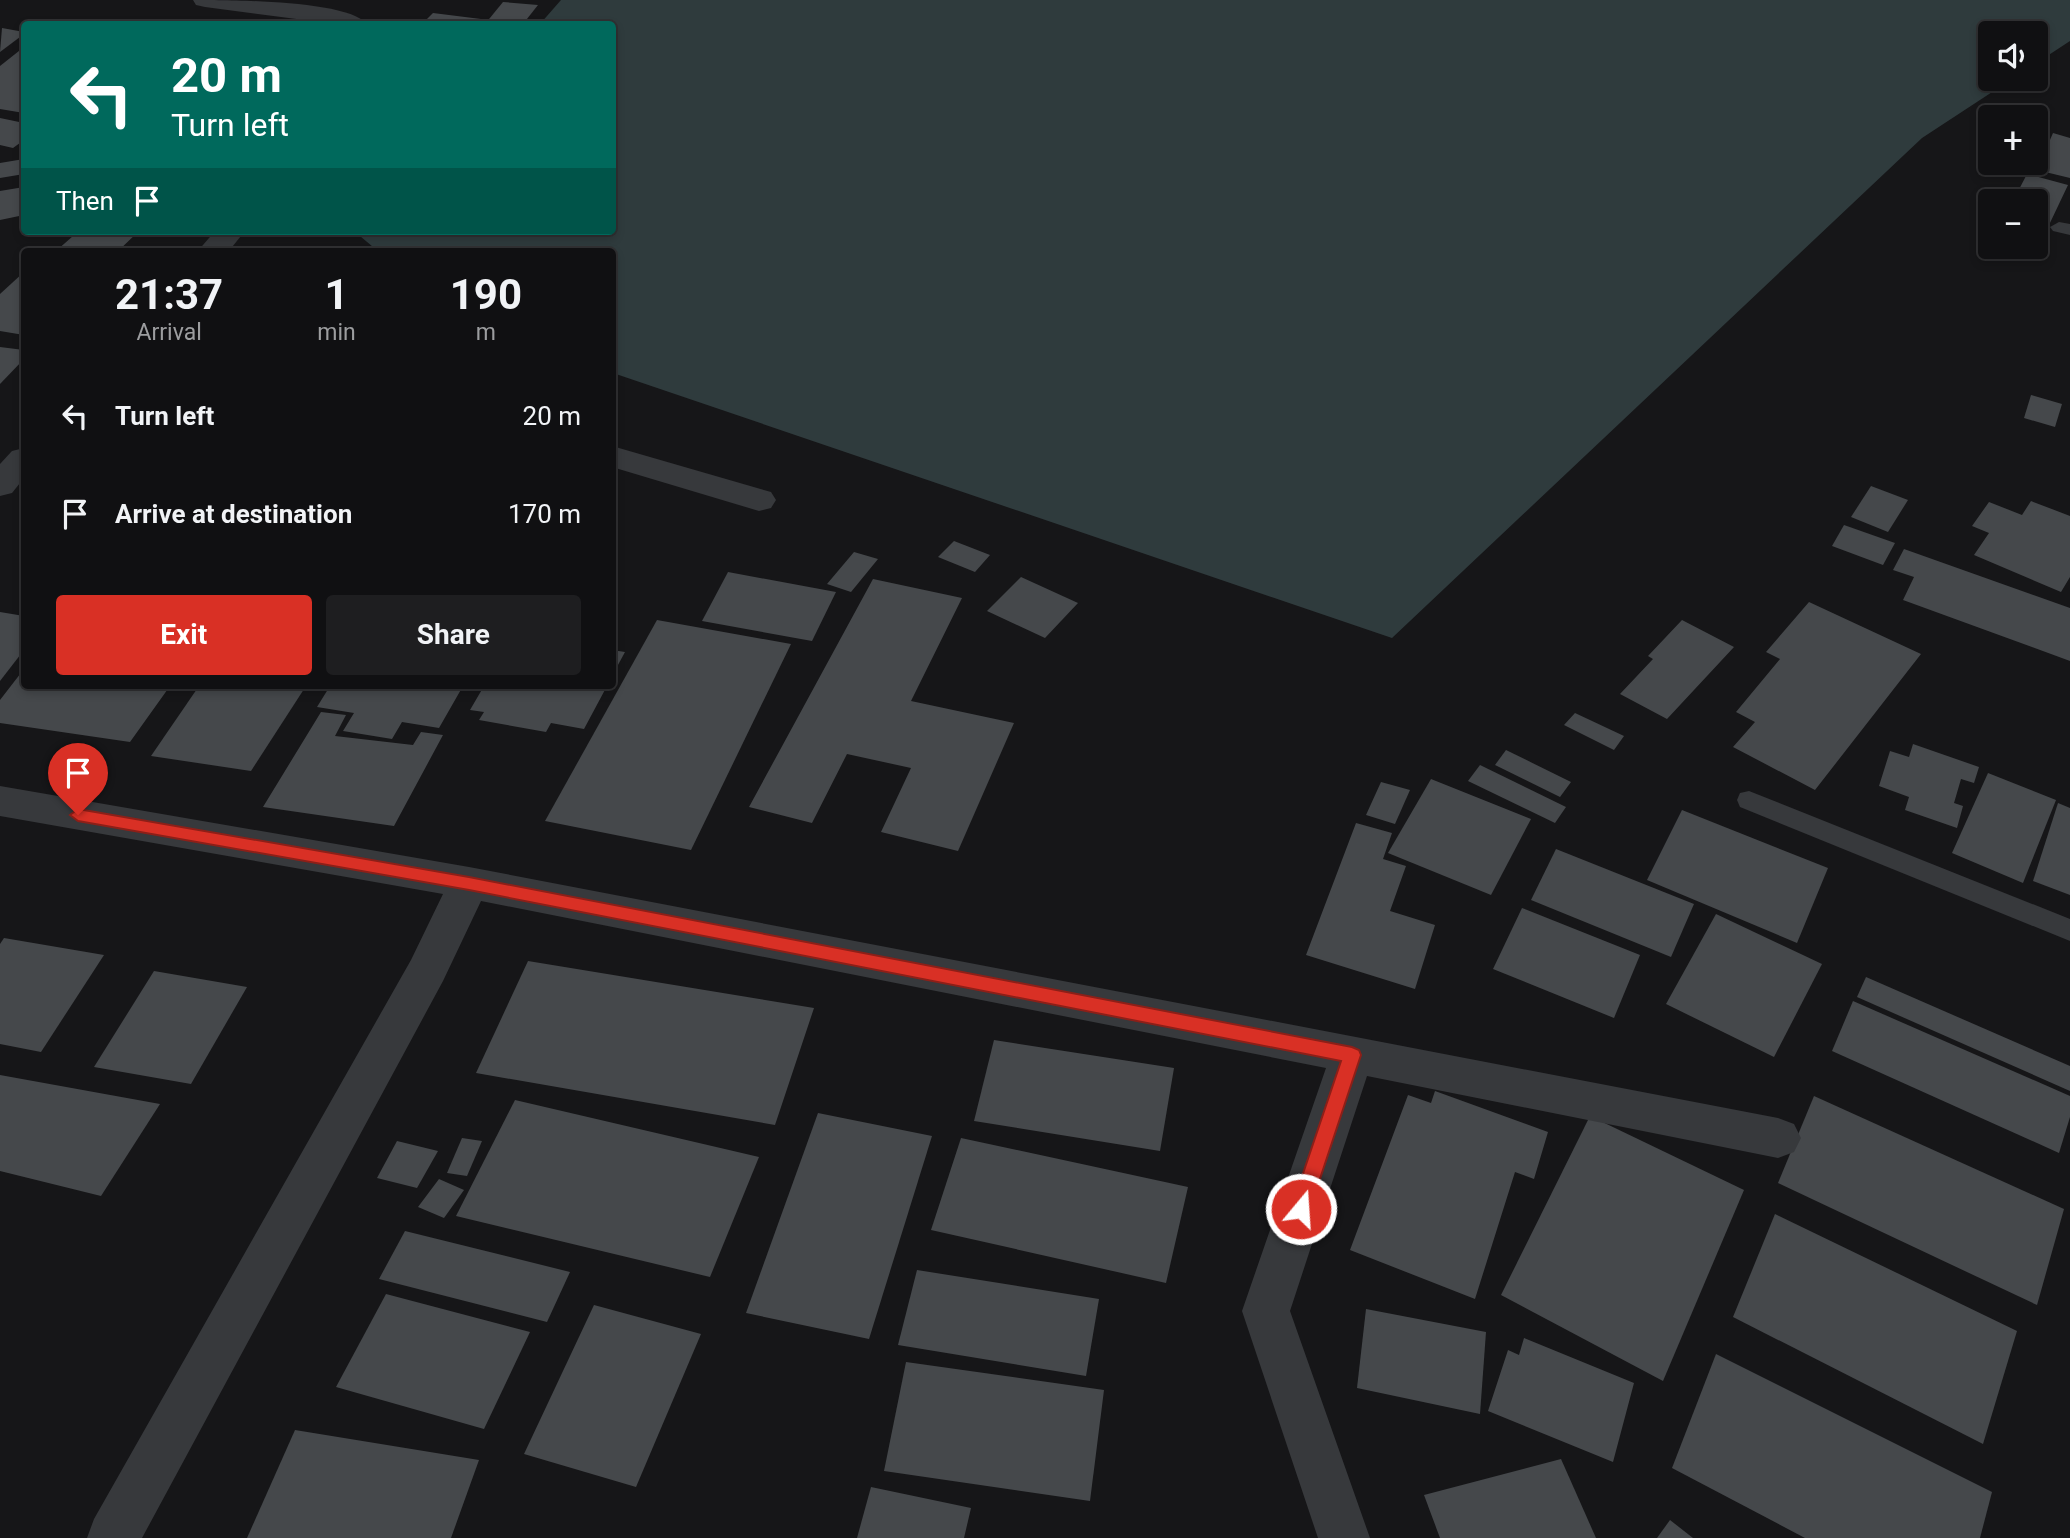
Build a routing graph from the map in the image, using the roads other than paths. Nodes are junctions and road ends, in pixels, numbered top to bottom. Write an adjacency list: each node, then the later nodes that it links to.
1 (205, 0): 2 (street)
2 (350, 14)
3 (227, 235): 4 (street)
4 (216, 248)
5 (616, 457): 8 (street)
6 (21, 461): 7 (street)
7 (0, 485)
8 (759, 500)
9 (1749, 800): 12 (lane)
10 (0, 801): 11 (street)
11 (469, 883): 13 (street); 15 (street)
12 (2070, 930)
13 (1352, 1055): 14 (street); 16 (street)
14 (1778, 1138)
15 (113, 1538)
16 (1344, 1538)

